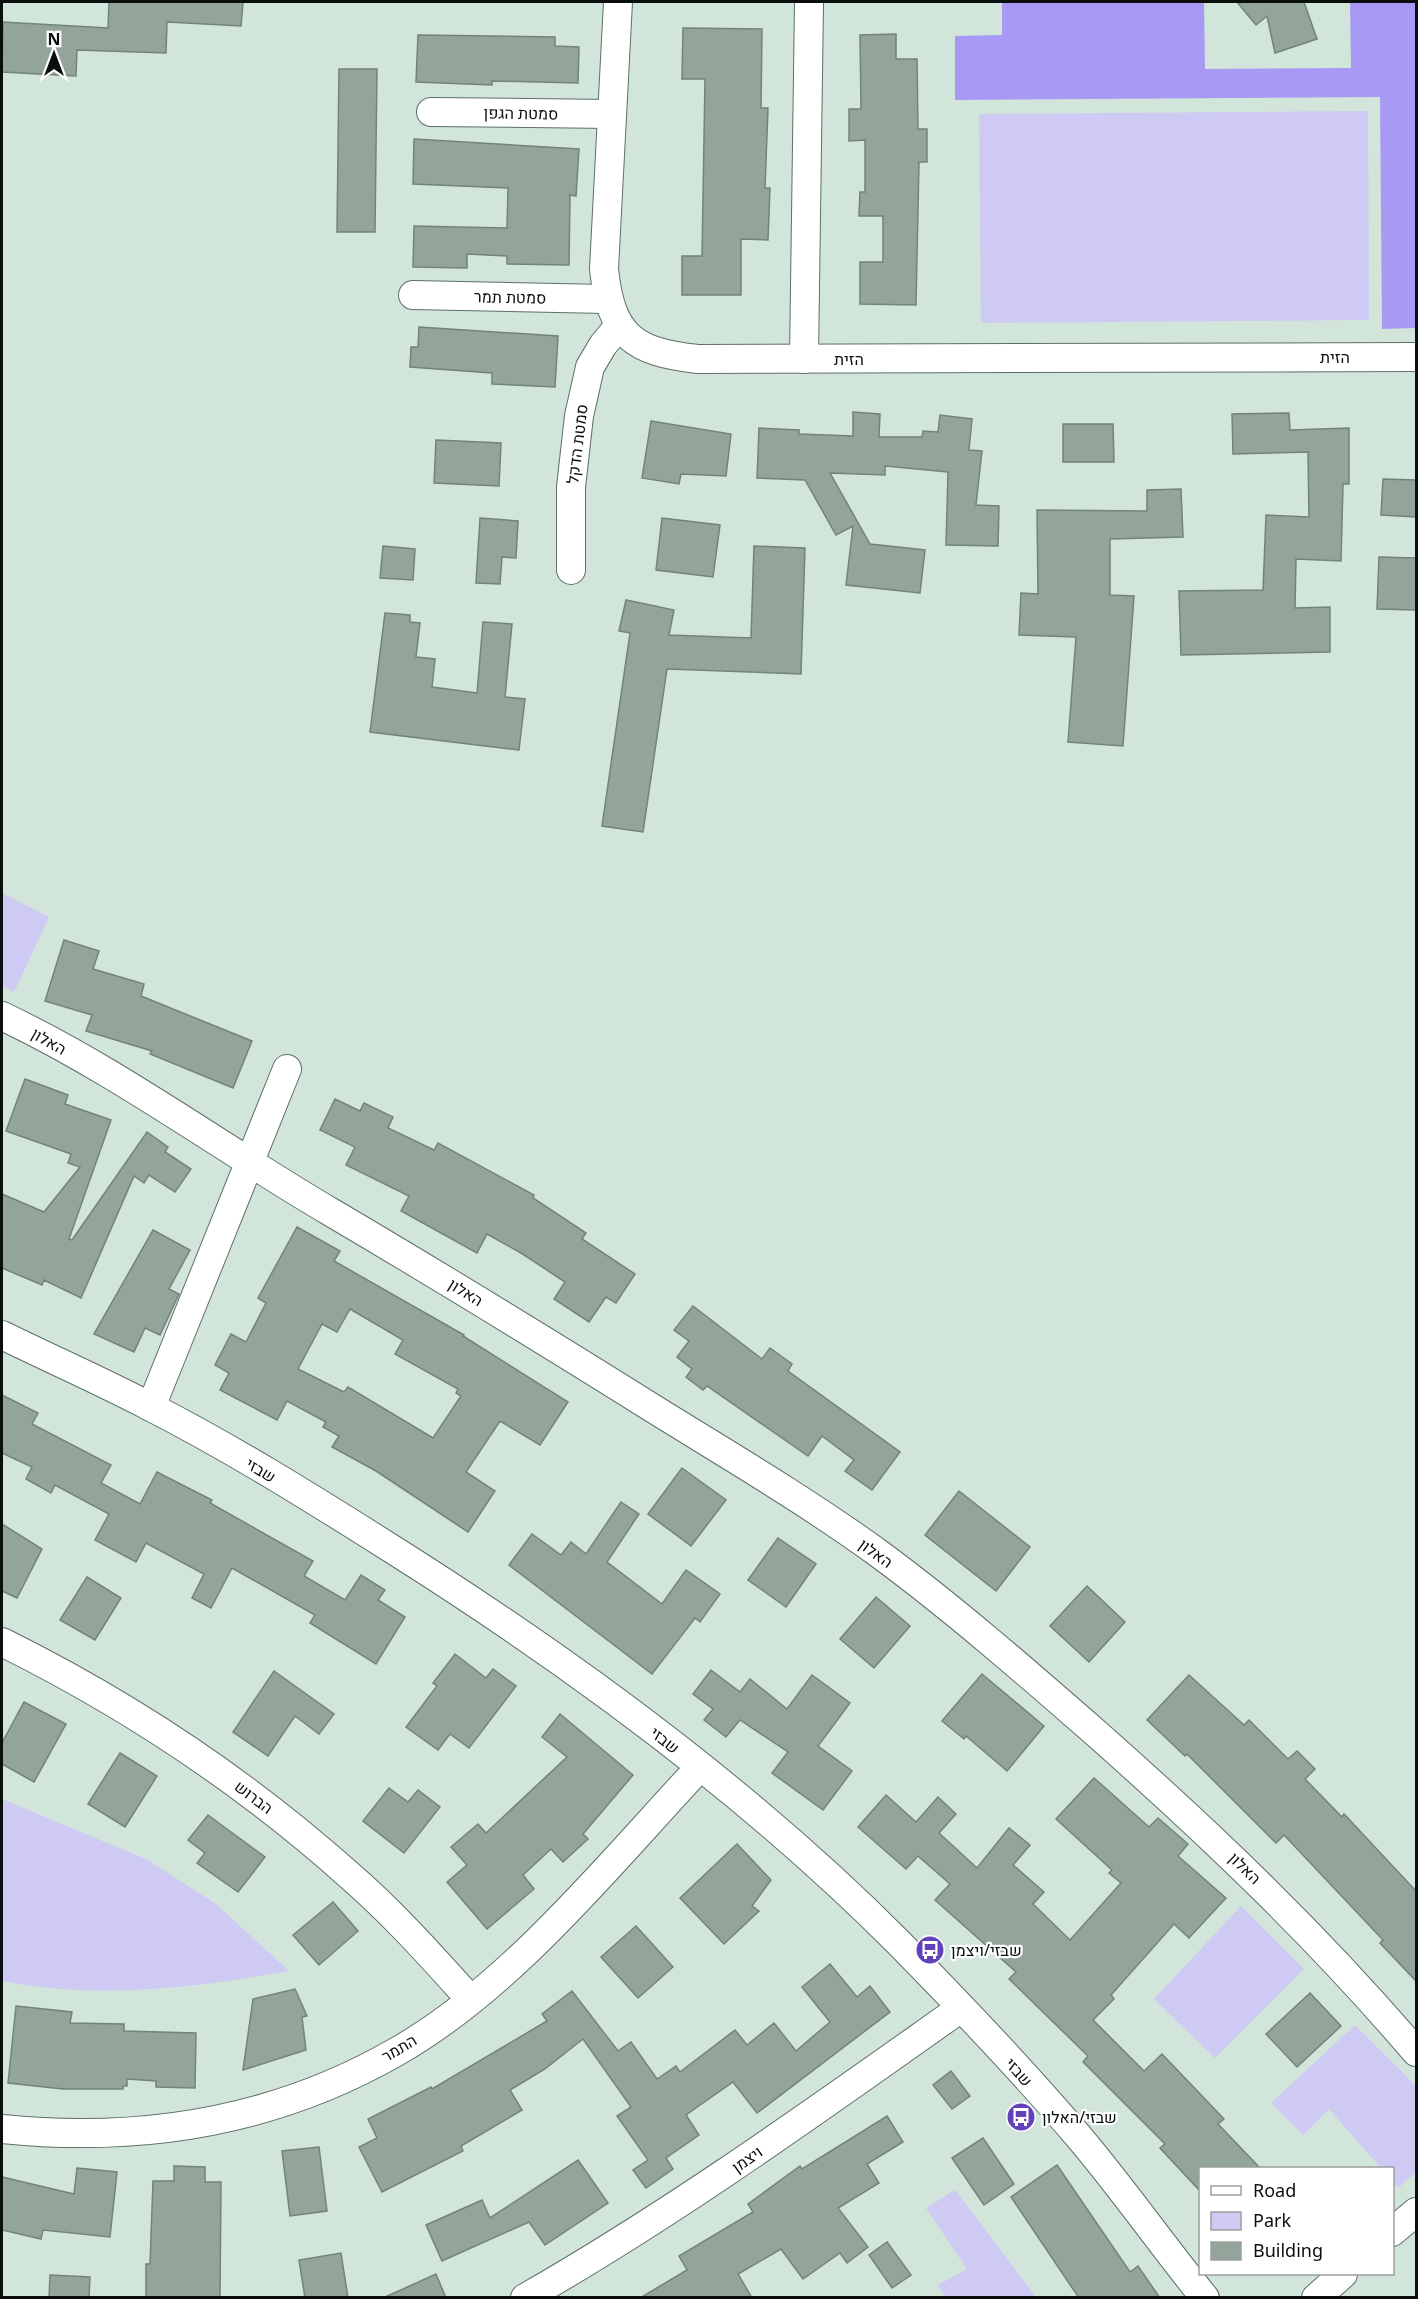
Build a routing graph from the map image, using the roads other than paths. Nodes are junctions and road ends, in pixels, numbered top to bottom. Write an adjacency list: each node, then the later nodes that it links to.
1 (618, 2): 4 (street)
2 (809, 2): 9 (street)
3 (430, 112): 4 (street, סמטת הגפן)
4 (612, 114): 6 (street)
5 (413, 295): 6 (street, סמטת תמר)
6 (607, 299): 7 (street)
7 (618, 327): 9 (street, הזית); 10 (street, סמטת הדקל)
8 (1416, 357): 9 (street, הזית)
9 (804, 359)
10 (571, 570)
11 (2, 1016): 13 (street, האלון)
12 (287, 1069): 13 (street)
13 (249, 1164): 15 (street); 20 (street, האלון)
14 (2, 1335): 15 (street, שבזי)
15 (151, 1407): 17 (street, שבזי)
16 (2, 1642): 18 (street, הברוש)
17 (700, 1767): 18 (street, התמר); 19 (street, שבזי)
18 (470, 1999): 21 (street, התמר)
19 (961, 2008): 25 (street, ויצמן); 26 (street, שבזי)
20 (1416, 2052)
21 (2, 2129)
22 (1416, 2212): 23 (street)
23 (1394, 2230)
24 (1341, 2275): 27 (street)
25 (525, 2298)
26 (1205, 2298)
27 (1316, 2298)

